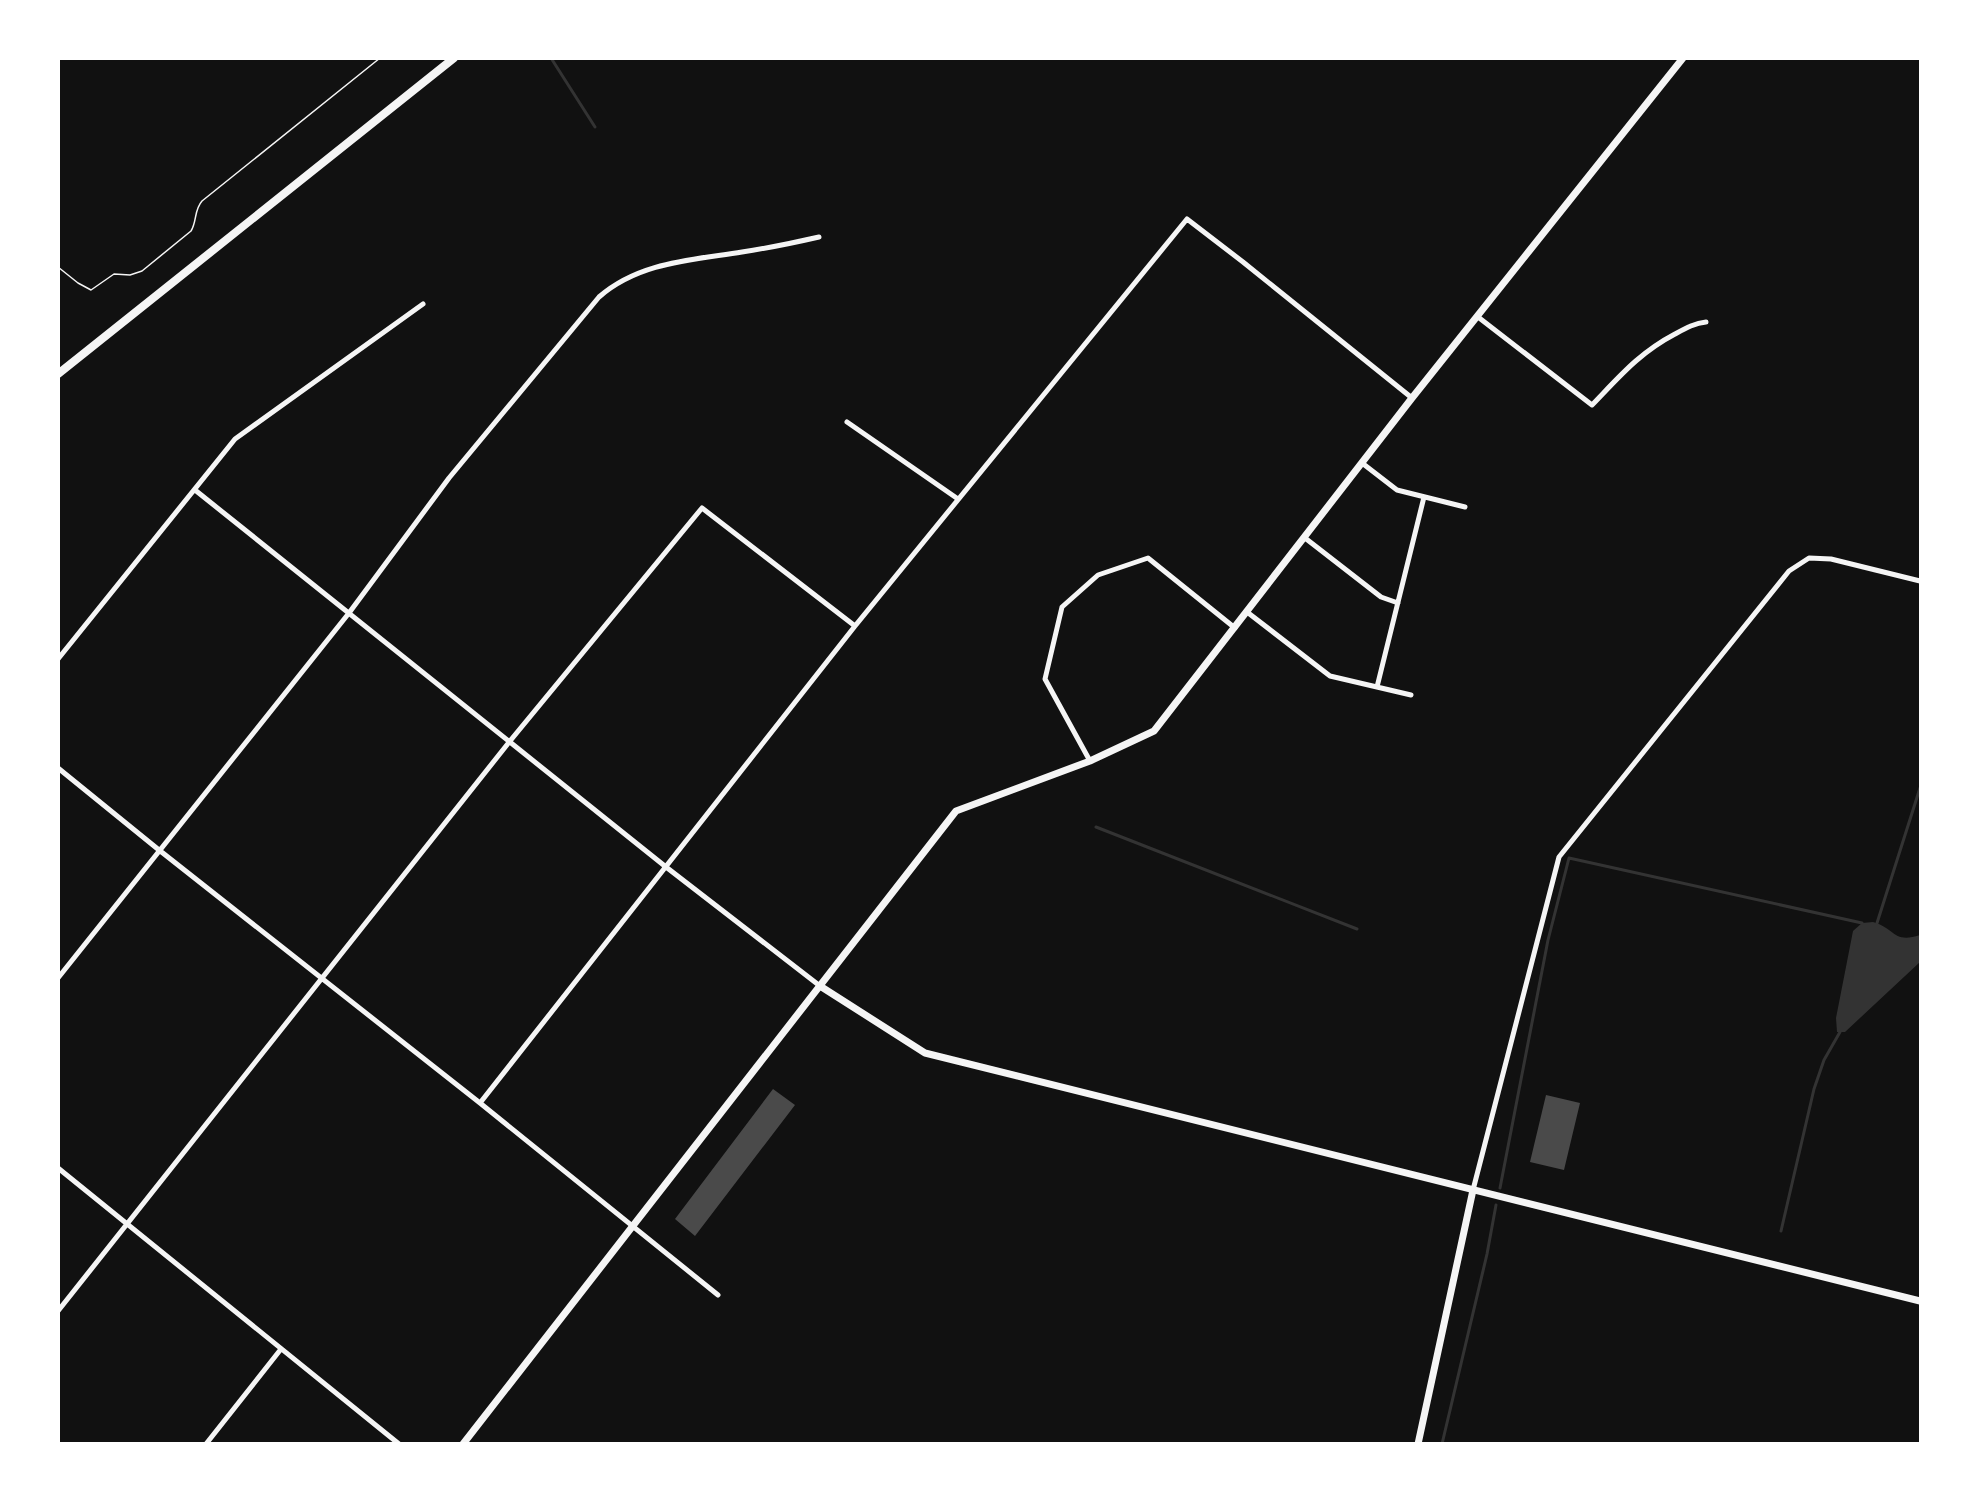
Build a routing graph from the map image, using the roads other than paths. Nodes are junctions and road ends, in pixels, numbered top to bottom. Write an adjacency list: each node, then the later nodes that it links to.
1 (454, 58): 7 (main road)
2 (1683, 59): 5 (street)
3 (819, 237): 19 (street)
4 (423, 304): 11 (street)
5 (1478, 317): 6 (street); 8 (street)
6 (1706, 322)
7 (58, 374)
8 (1412, 399): 10 (street); 13 (street)
9 (847, 422): 13 (street)
10 (1362, 463): 12 (street); 15 (street)
11 (195, 490): 19 (street); 22 (street)
12 (1424, 497): 14 (street); 17 (street)
13 (958, 499): 20 (street)
14 (1465, 507)
15 (1305, 538): 17 (street); 18 (street)
16 (1920, 581): 35 (street)
17 (1398, 603): 23 (street)
18 (1247, 612): 21 (street); 23 (street)
19 (349, 613): 25 (street); 28 (street)
20 (855, 626): 25 (street); 29 (street)
21 (1235, 628): 26 (street); 26 (street)
22 (58, 659)
23 (1377, 687): 24 (street)
24 (1411, 695)
25 (510, 741): 29 (street); 31 (street)
26 (1090, 761): 32 (street)
27 (58, 768): 28 (street)
28 (159, 850): 30 (street); 31 (street)
29 (666, 867): 32 (street); 33 (street)
30 (58, 978)
31 (321, 978): 33 (street); 36 (street)
32 (820, 986): 35 (street); 37 (street)
33 (480, 1103): 37 (street)
34 (58, 1168): 36 (street)
35 (1473, 1190): 39 (street); 45 (street)
36 (129, 1223): 40 (street); 41 (street)
37 (632, 1228): 38 (street); 44 (street)
38 (718, 1295)
39 (1920, 1302)
40 (58, 1311)
41 (280, 1349): 42 (street); 43 (street)
42 (206, 1443)
43 (399, 1443)
44 (463, 1443)
45 (1418, 1443)

